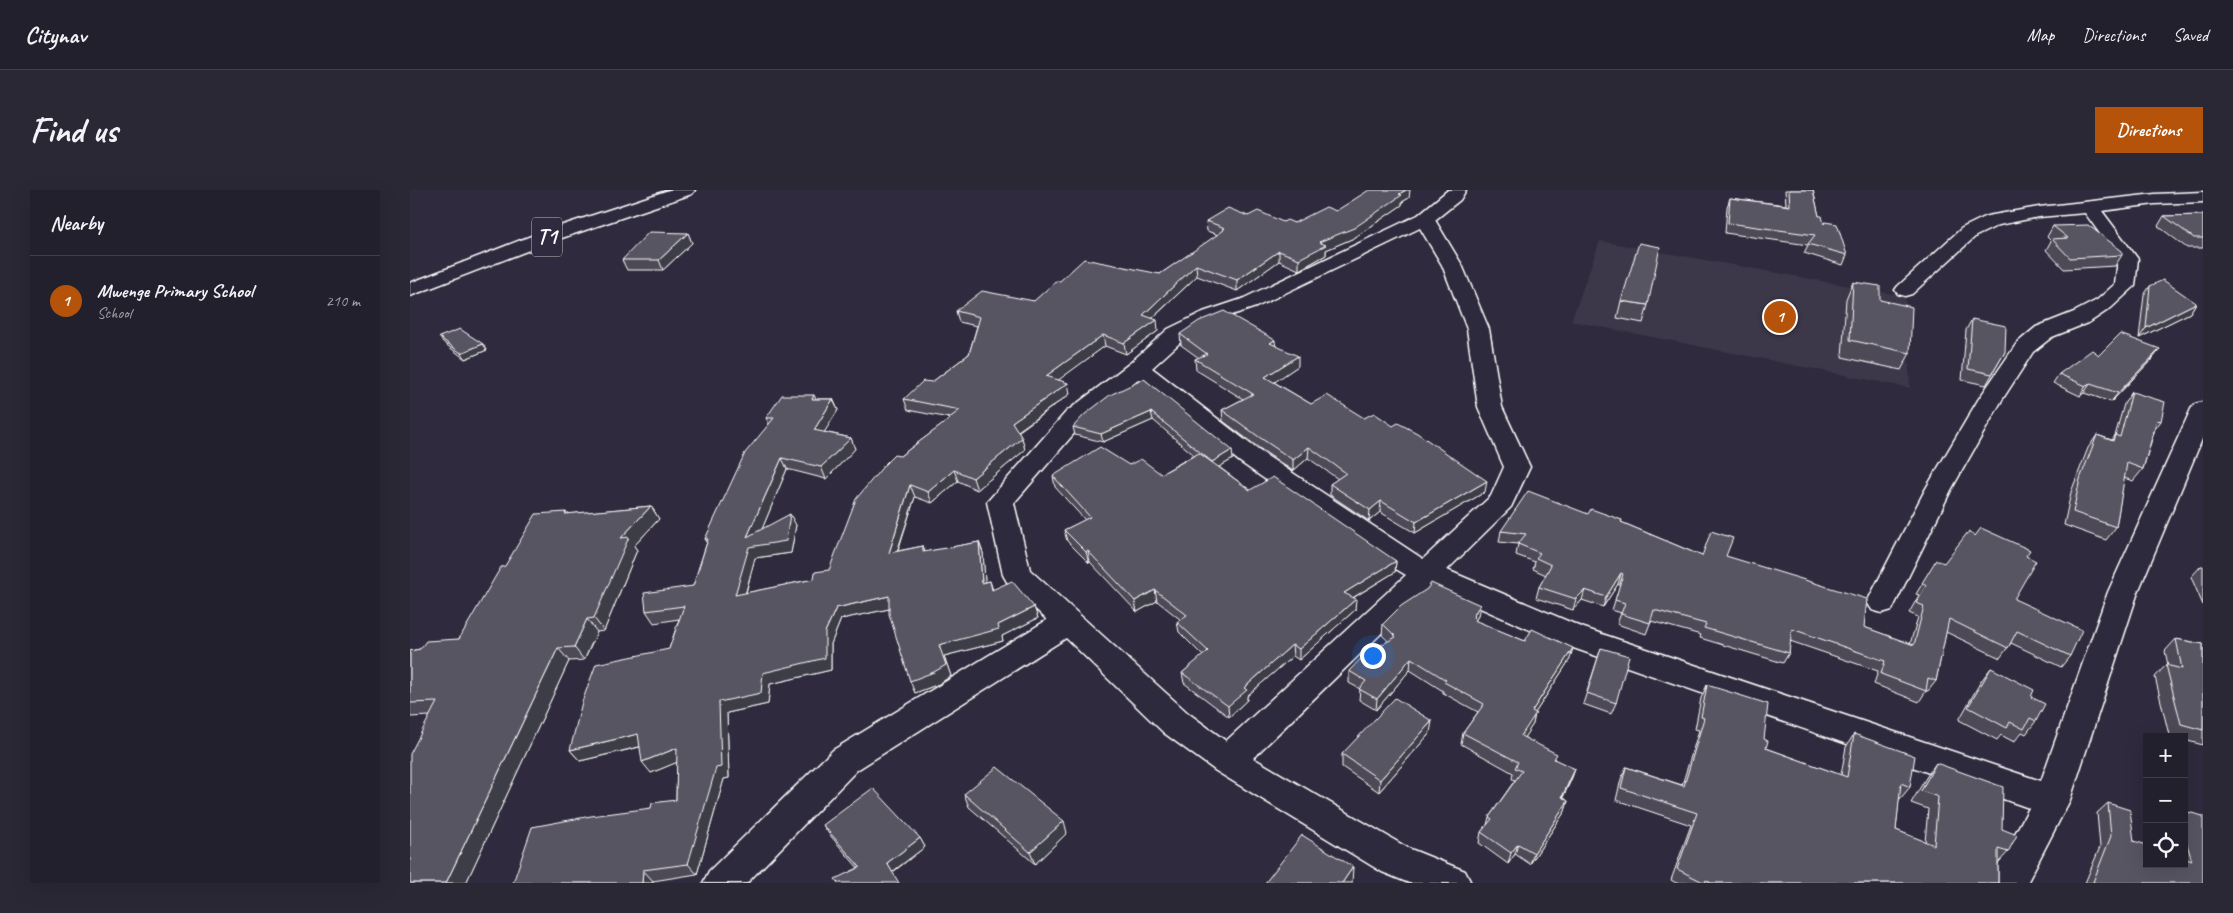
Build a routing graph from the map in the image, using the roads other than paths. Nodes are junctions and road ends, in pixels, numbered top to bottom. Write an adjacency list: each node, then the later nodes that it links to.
1 (686, 190): 6 (main road, T1)
2 (1457, 190): 5 (main road)
3 (2203, 197): 4 (main road)
4 (2090, 207): 7 (main road); 11 (main road)
5 (1425, 219): 8 (main road); 10 (main road)
6 (410, 290)
7 (1905, 290)
8 (1138, 368): 10 (main road); 12 (main road)
9 (2203, 409): 14 (main road)
10 (1426, 573): 13 (main road); 14 (main road)
11 (1882, 602)
12 (1068, 622): 13 (main road); 15 (main road)
13 (1228, 761): 16 (main road)
14 (2052, 800): 17 (main road)
15 (722, 883)
16 (1452, 883)
17 (2006, 883)

